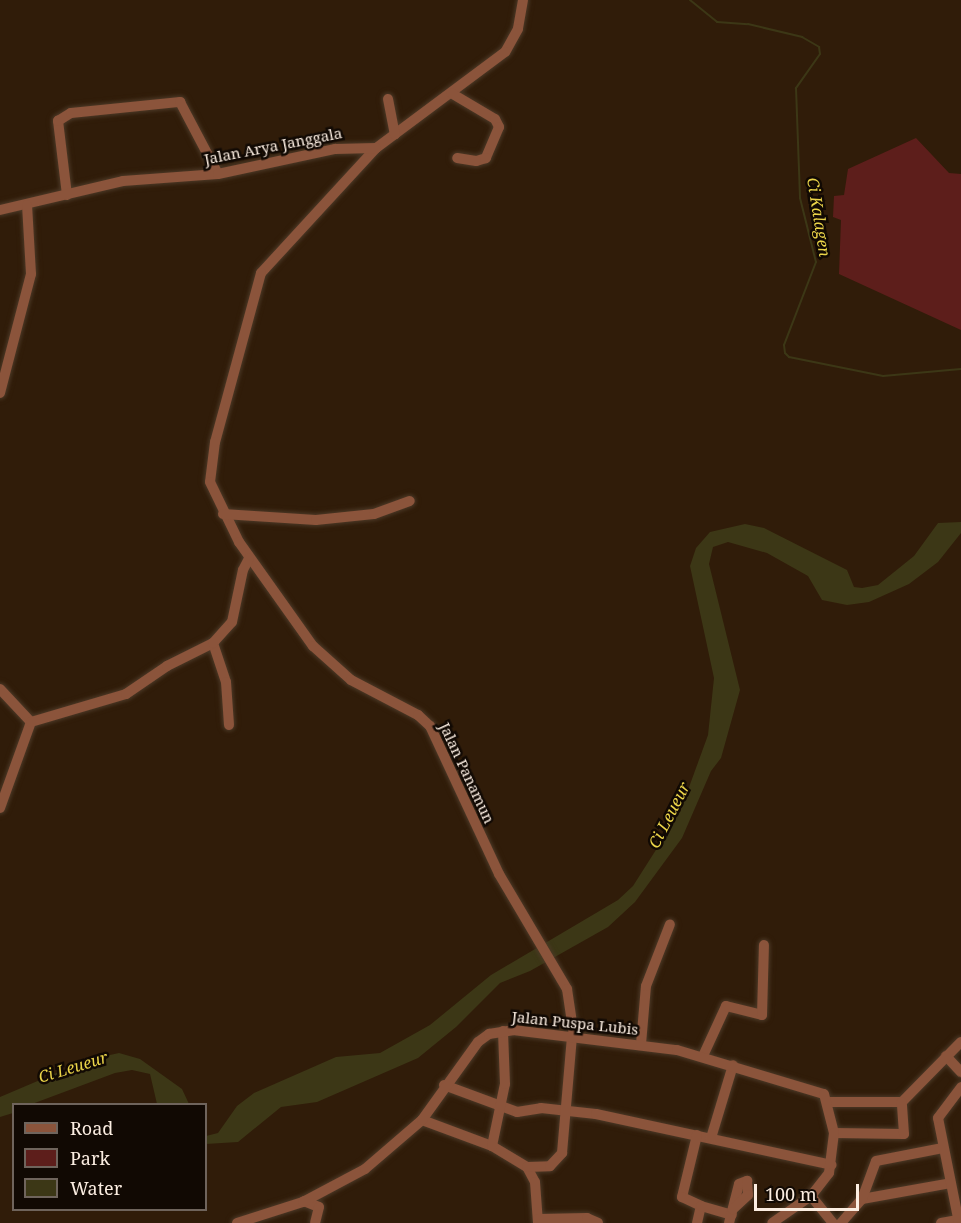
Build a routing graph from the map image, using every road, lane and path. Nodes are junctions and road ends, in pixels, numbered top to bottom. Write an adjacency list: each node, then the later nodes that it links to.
1 (523, 0): 2 (street, Jalan Panamun)
2 (451, 93): 4 (street, Jalan Panamun); 6 (street)
3 (388, 99): 4 (street)
4 (395, 134): 5 (street, Jalan Panamun)
5 (376, 148): 7 (street, Jalan Arya Janggala); 13 (street, Jalan Panamun)
6 (457, 158)
7 (218, 174): 8 (street, Jalan Arya Janggala); 8 (street)
8 (67, 195): 9 (street, Jalan Arya Janggala)
9 (27, 205): 10 (street, Jalan Arya Janggala); 11 (street)
10 (0, 210)
11 (0, 393)
12 (410, 501): 13 (street)
13 (223, 514): 14 (street, Jalan Panamun)
14 (249, 558): 15 (street); 23 (street, Jalan Panamun)
15 (213, 643): 17 (street); 18 (street)
16 (0, 689): 17 (street)
17 (31, 722): 19 (street)
18 (229, 725)
19 (0, 808)
20 (670, 924): 25 (street)
21 (764, 945): 26 (street)
22 (503, 1031): 23 (street, Jalan Puspa Lubis); 30 (street, Jalan Puspa Lubis); 34 (street)
23 (573, 1036): 25 (street, Jalan Puspa Lubis); 35 (street, Jalan Panamun)
24 (961, 1042): 27 (street)
25 (642, 1044): 26 (street, Jalan Puspa Lubis)
26 (703, 1056): 28 (street, Jalan Puspa Lubis)
27 (946, 1056): 29 (street); 33 (street)
28 (733, 1065): 32 (street, Jalan Puspa Lubis); 39 (street)
29 (961, 1072)
30 (444, 1085): 34 (street); 36 (street, Jalan Puspa Lubis)
31 (960, 1092): 41 (street)
32 (829, 1102): 33 (street); 37 (street)
33 (902, 1102): 37 (street)
34 (502, 1107): 35 (street); 40 (street)
35 (567, 1110): 38 (street); 43 (street, Jalan Panamun)
36 (422, 1120): 40 (street); 47 (street, Jalan Puspa Lubis)
37 (834, 1133): 42 (street)
38 (696, 1135): 39 (street); 48 (street)
39 (711, 1138): 42 (street)
40 (492, 1146): 43 (street)
41 (943, 1148): 44 (street); 46 (street)
42 (832, 1165): 45 (street)
43 (527, 1167): 50 (street)
44 (951, 1183): 46 (street); 52 (street)
45 (811, 1196): 57 (street); 58 (street)
46 (862, 1199): 59 (street)
47 (304, 1201): 53 (street, Jalan Puspa Lubis); 54 (street)
48 (701, 1206): 49 (street); 56 (street)
49 (731, 1216)
50 (538, 1221): 51 (street)
51 (569, 1221): 55 (street)
52 (959, 1221): 60 (street)
53 (237, 1223)
54 (315, 1223)
55 (598, 1223)
56 (697, 1223)
57 (772, 1223)
58 (832, 1223)
59 (841, 1223)
60 (941, 1223)

